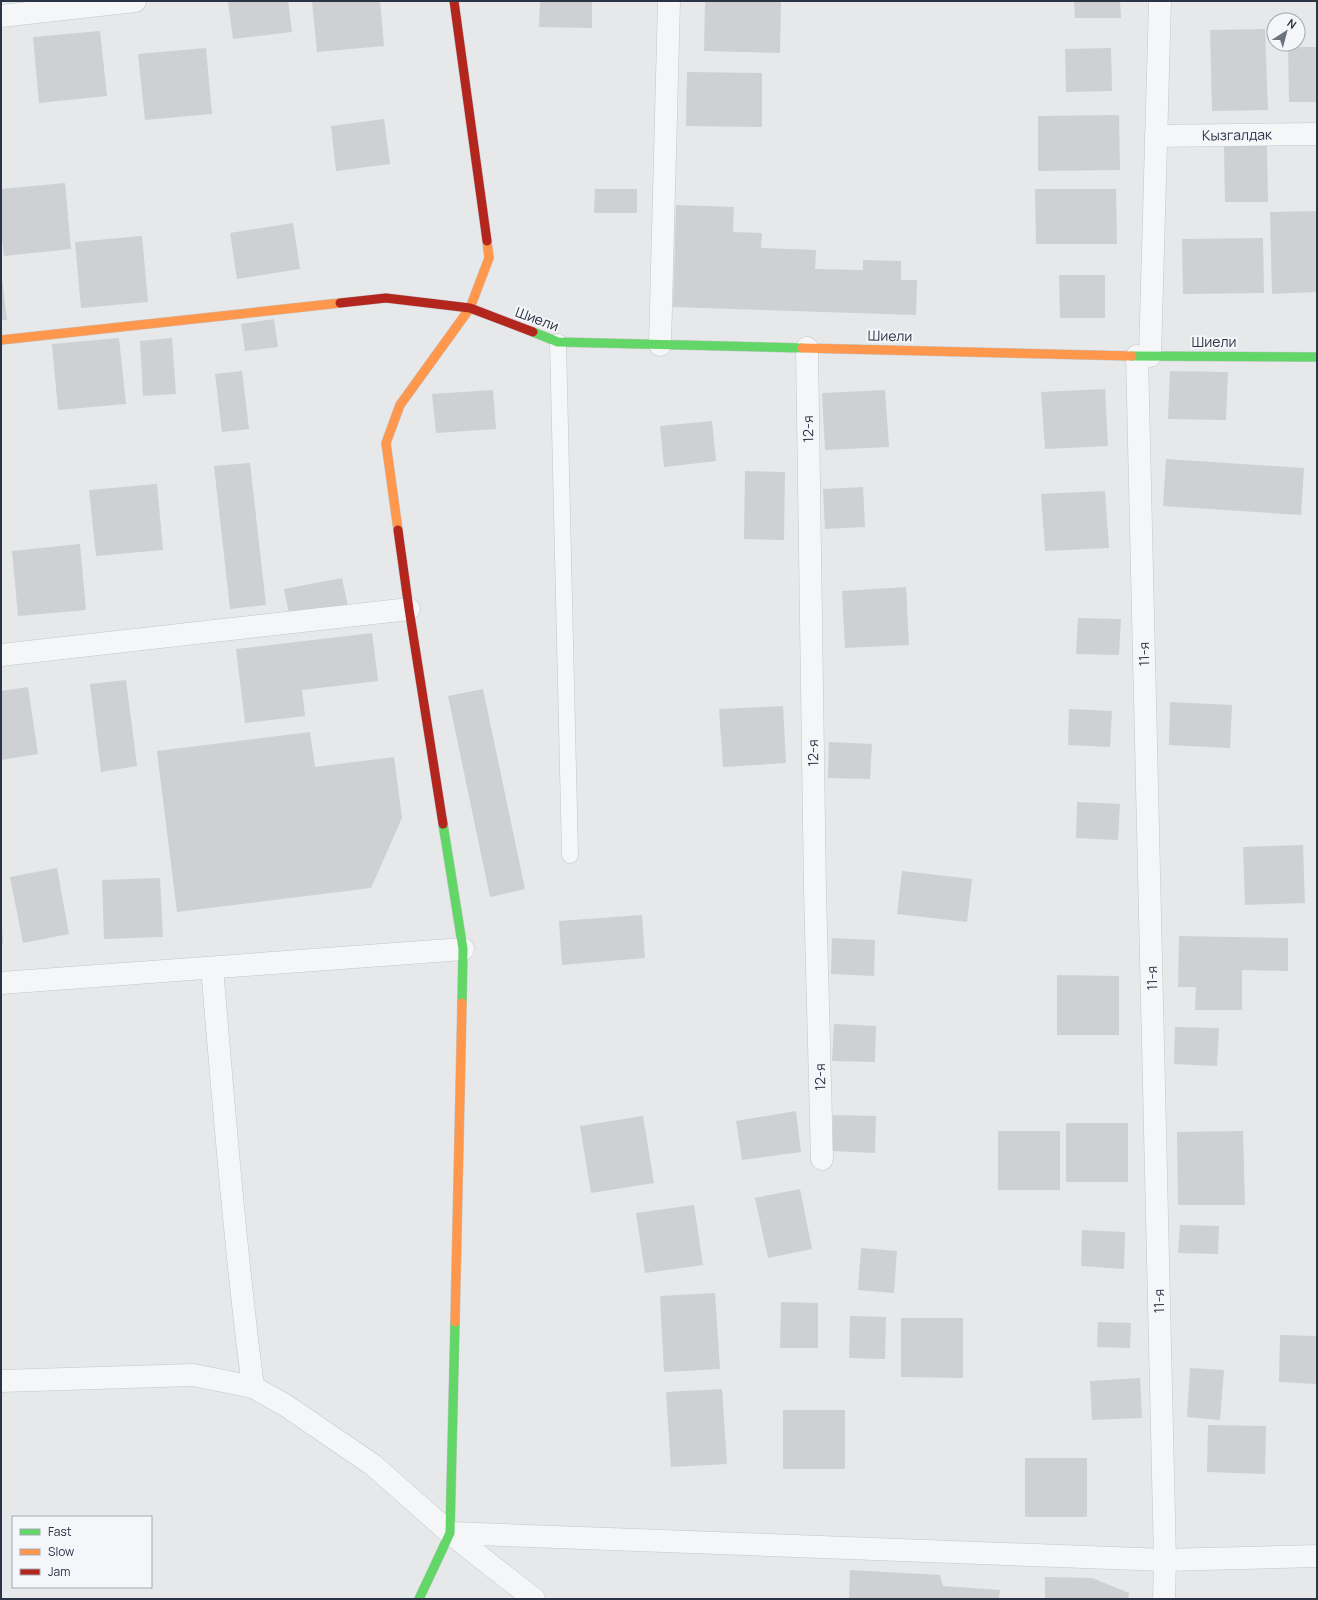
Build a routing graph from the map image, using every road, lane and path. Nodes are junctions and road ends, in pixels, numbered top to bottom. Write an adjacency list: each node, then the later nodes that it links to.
1 (135, 1): 5 (street)
2 (454, 1): 8 (street)
3 (670, 1): 11 (street)
4 (1160, 1): 7 (street, 11-я)
5 (1, 16)
6 (1317, 134): 7 (street, Кызгалдак)
7 (1156, 136): 13 (street, 11-я)
8 (470, 308): 9 (street, Шиели); 10 (street, Шиели); 15 (street)
9 (1, 340)
10 (558, 342): 11 (street, Шиели); 17 (lane)
11 (660, 345): 12 (street, Шиели)
12 (807, 348): 13 (street, Шиели); 21 (street, 12-я)
13 (1144, 356): 14 (street, Шиели); 26 (street, 11-я)
14 (1317, 356)
15 (409, 609): 16 (street); 18 (street)
16 (1, 655)
17 (570, 855)
18 (463, 949): 19 (street); 24 (street)
19 (212, 968): 20 (street); 23 (street)
20 (1, 983)
21 (822, 1159)
22 (1, 1381): 23 (street)
23 (253, 1387): 24 (street)
24 (450, 1533): 26 (street); 27 (street); 28 (street)
25 (1317, 1556): 26 (street)
26 (1165, 1560): 29 (street, 11-я)
27 (419, 1599)
28 (534, 1599)
29 (1164, 1599)

